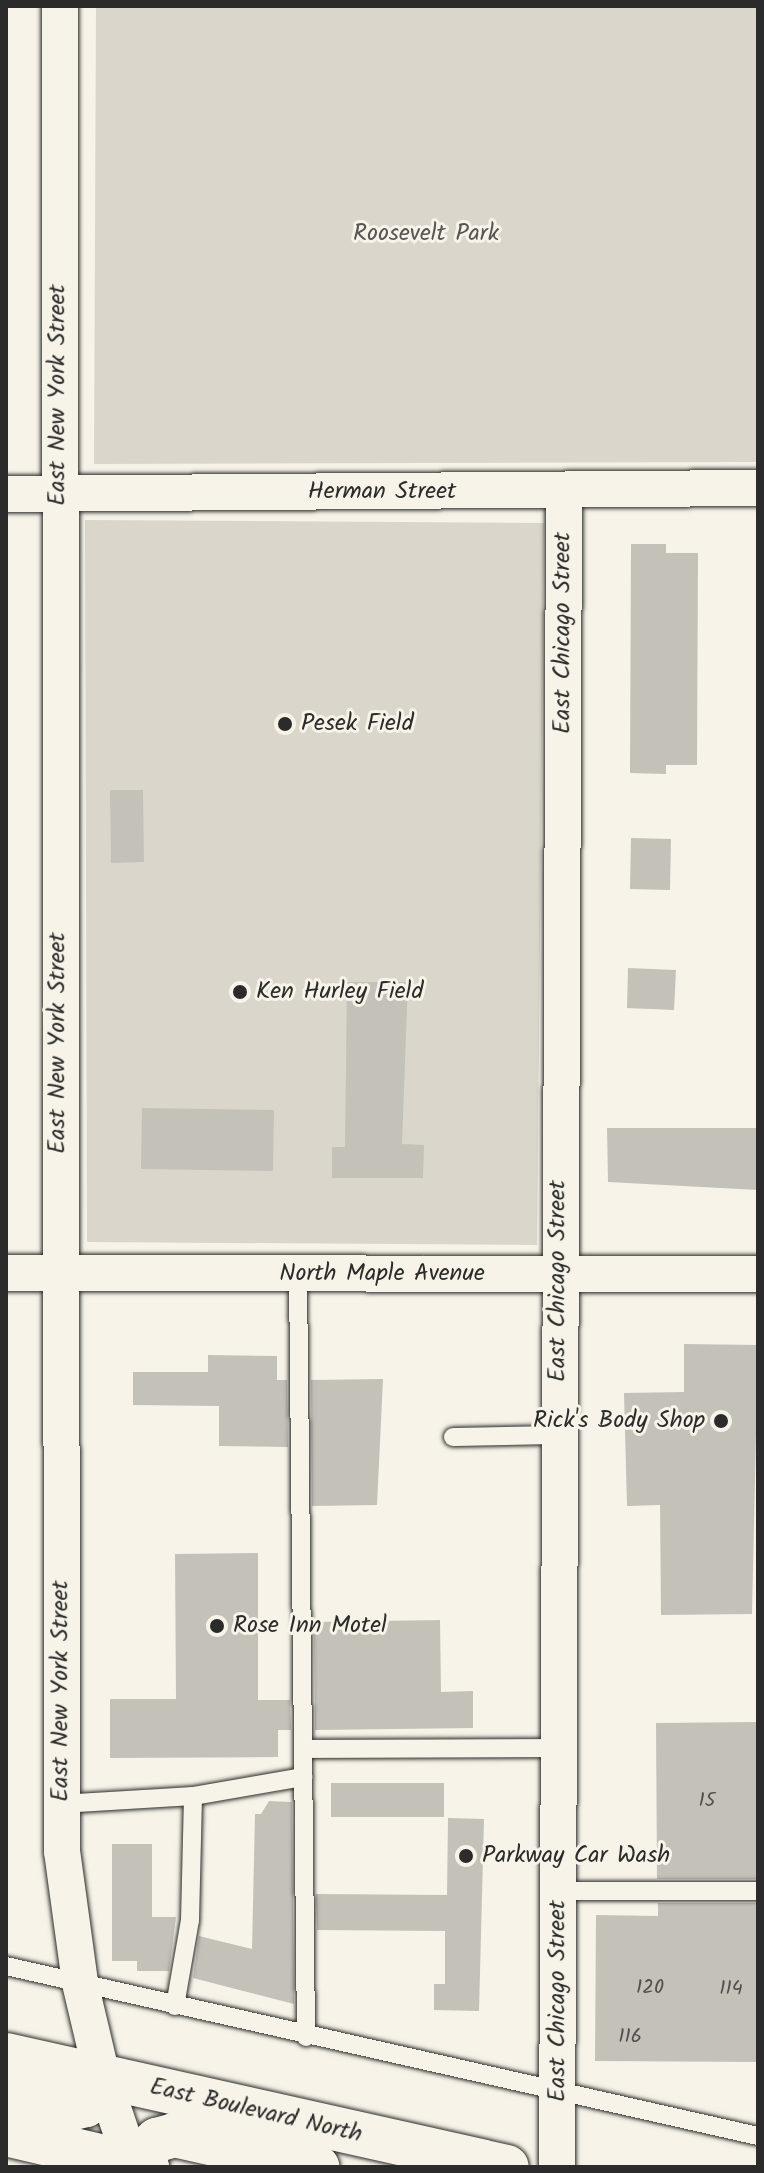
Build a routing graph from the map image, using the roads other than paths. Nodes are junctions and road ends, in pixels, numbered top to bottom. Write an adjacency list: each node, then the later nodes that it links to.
1 (60, 6): 5 (street, East New York Street)
2 (758, 488): 3 (street, Herman Street)
3 (564, 491): 5 (street, Herman Street); 9 (street, East Chicago Street)
4 (6, 494): 5 (street, Herman Street)
5 (57, 494): 7 (street, East New York Street)
6 (6, 1273): 7 (street, North Maple Avenue)
7 (59, 1273): 8 (street, North Maple Avenue); 17 (street, East New York Street)
8 (298, 1274): 9 (street, North Maple Avenue); 14 (lane)
9 (557, 1274): 10 (street, North Maple Avenue); 11 (street, East Chicago Street)
10 (758, 1274)
11 (557, 1435): 12 (lane); 13 (street, East Chicago Street)
12 (453, 1437)
13 (558, 1748): 14 (lane); 18 (street, East Chicago Street)
14 (303, 1749): 15 (lane)
15 (303, 1777): 16 (lane); 23 (lane)
16 (193, 1796): 17 (lane); 22 (lane)
17 (61, 1804): 21 (street, East New York Street)
18 (558, 1891): 19 (lane); 26 (street, East Chicago Street)
19 (758, 1891)
20 (6, 1966): 21 (lane)
21 (80, 1983): 22 (lane); 25 (street, East New York Street)
22 (175, 2006): 23 (lane)
23 (306, 2037): 26 (lane)
24 (6, 2055): 25 (main road, East Boulevard North)
25 (102, 2076): 27 (main road); 30 (street, East New York Street); 32 (main road, East Boulevard North)
26 (558, 2091): 29 (lane); 33 (street, East Chicago Street)
27 (6, 2093)
28 (6, 2134): 30 (main road)
29 (758, 2136)
30 (137, 2166): 31 (main road)
31 (317, 2167)
32 (507, 2167)
33 (557, 2167)

